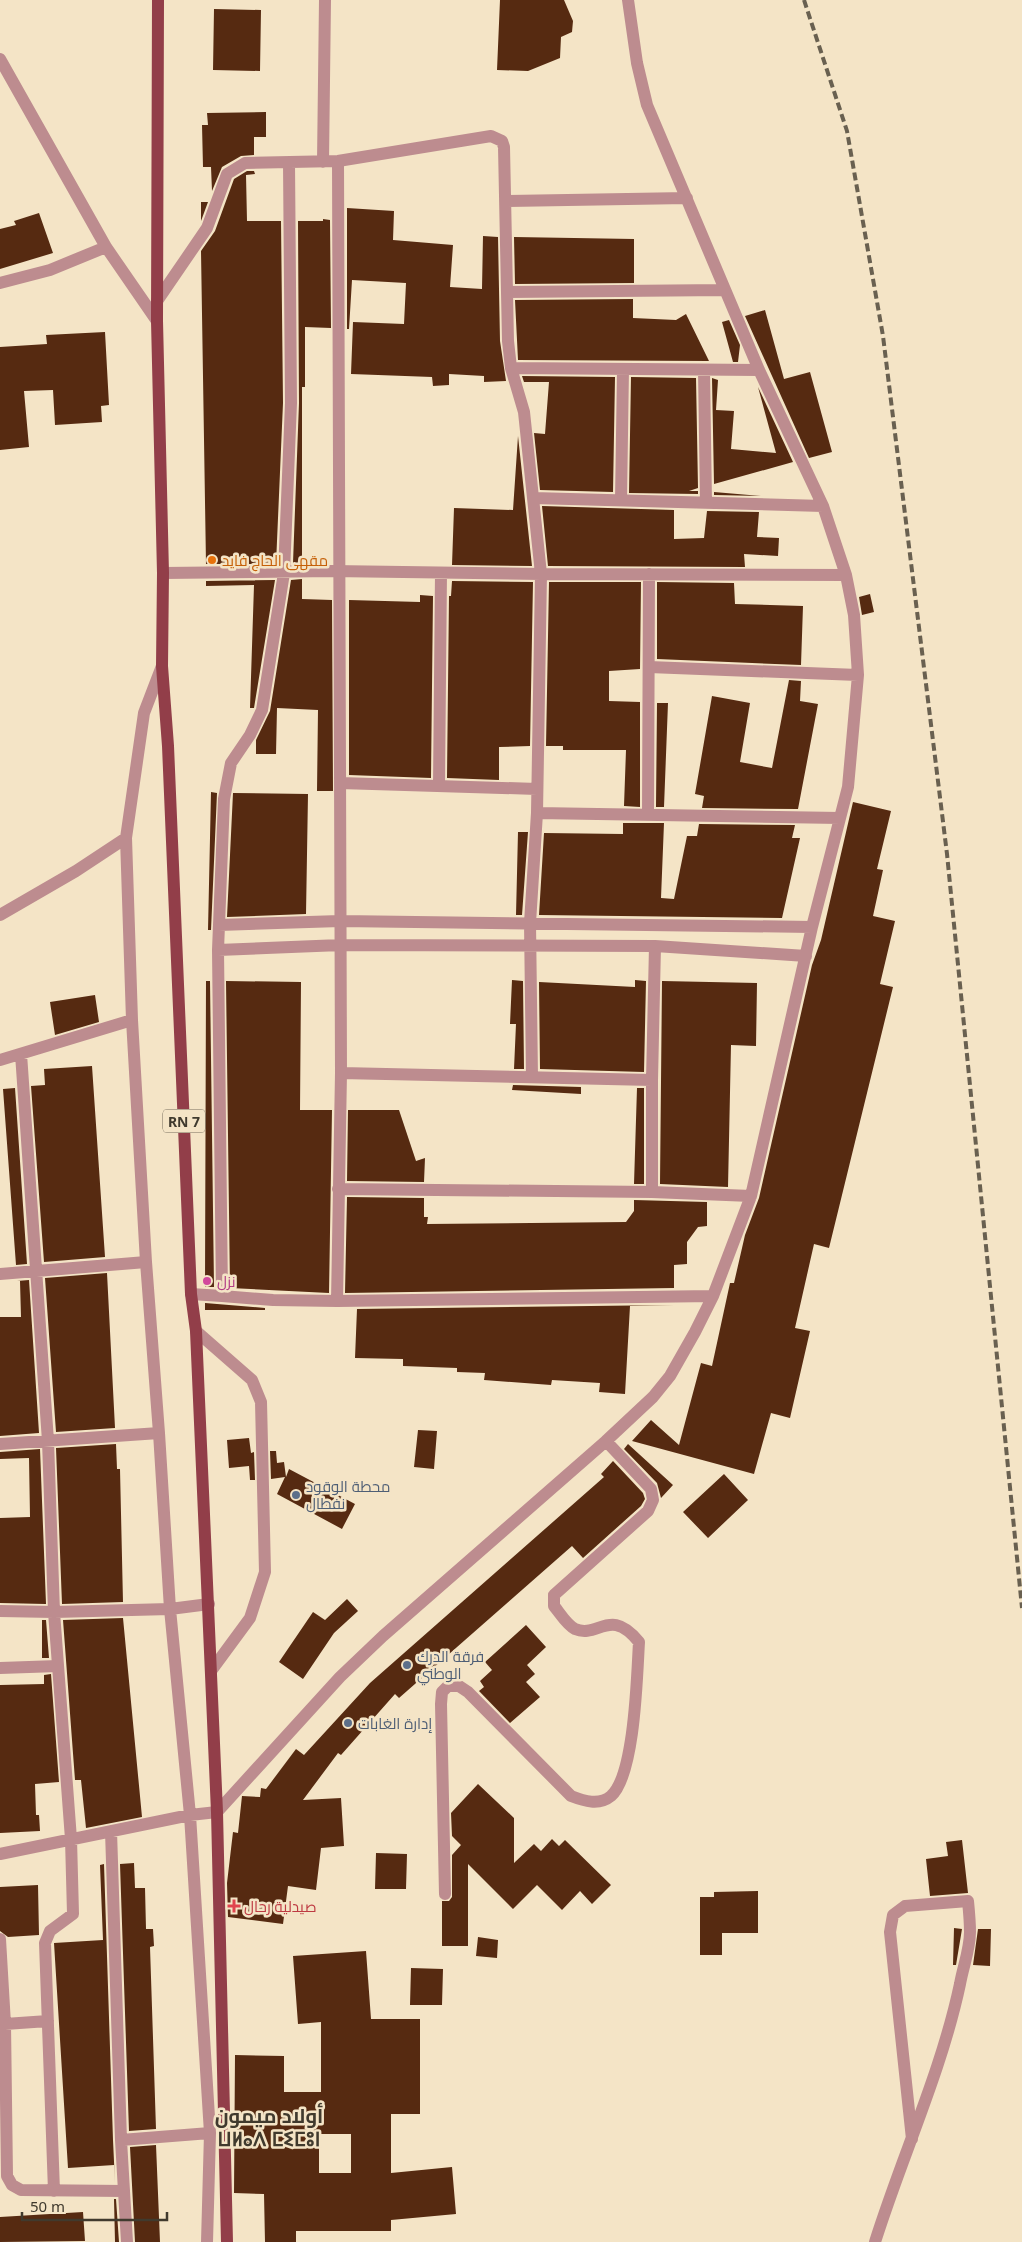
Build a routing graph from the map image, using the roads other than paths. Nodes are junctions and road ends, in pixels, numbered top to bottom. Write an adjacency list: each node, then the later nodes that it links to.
1 (158, 0): 14 (main road, RN 7)
2 (325, 0): 6 (street)
3 (628, 0): 8 (street)
4 (0, 59): 10 (street)
5 (338, 161): 6 (street); 9 (street); 24 (street)
6 (323, 162): 7 (street)
7 (289, 163): 14 (street); 26 (street)
8 (687, 198): 9 (street); 12 (street)
9 (506, 201): 13 (street)
10 (106, 247): 11 (street); 15 (street)
11 (0, 282)
12 (725, 290): 13 (street); 19 (street)
13 (507, 292): 16 (street)
14 (157, 301): 15 (main road, RN 7)
15 (157, 321): 25 (main road, RN 7)
16 (511, 368): 17 (street); 20 (street)
17 (623, 369): 18 (street); 21 (street)
18 (704, 370): 19 (street); 22 (street)
19 (759, 370): 23 (street)
20 (533, 498): 21 (street); 28 (street)
21 (621, 500): 22 (street)
22 (706, 503): 23 (street)
23 (823, 506): 30 (street)
24 (342, 572): 26 (street); 27 (street); 34 (street)
25 (163, 573): 26 (street); 31 (main road, RN 7)
26 (284, 573): 44 (street)
27 (442, 573): 28 (street); 35 (street)
28 (541, 574): 29 (street); 36 (street)
29 (649, 574): 30 (street); 32 (street)
30 (846, 575): 33 (street)
31 (162, 666): 40 (street); 63 (main road, RN 7)
32 (649, 667): 33 (street); 38 (street)
33 (858, 675): 39 (street)
34 (340, 783): 35 (street); 42 (street)
35 (439, 785): 36 (street)
36 (537, 789): 37 (street)
37 (537, 813): 38 (street); 43 (street)
38 (648, 815): 39 (street)
39 (840, 818): 45 (street)
40 (126, 838): 41 (street); 51 (street)
41 (0, 915)
42 (340, 921): 43 (street); 44 (street); 46 (street)
43 (530, 924): 45 (street); 47 (street)
44 (219, 925): 49 (street)
45 (812, 927): 50 (street)
46 (341, 944): 47 (street); 49 (street); 54 (street)
47 (530, 946): 48 (street); 55 (street)
48 (655, 946): 50 (street); 56 (street)
49 (218, 950): 64 (street)
50 (806, 956): 59 (street)
51 (132, 1020): 52 (street); 60 (street)
52 (21, 1054): 53 (street); 61 (street)
53 (0, 1060)
54 (341, 1073): 55 (street); 57 (street)
55 (532, 1077): 56 (street)
56 (652, 1080): 58 (street)
57 (338, 1188): 58 (street); 66 (street)
58 (652, 1192): 59 (street)
59 (751, 1196): 65 (street)
60 (146, 1262): 61 (street); 68 (street)
61 (35, 1272): 62 (street); 69 (street)
62 (0, 1274)
63 (191, 1294): 64 (street); 67 (main road, RN 7)
64 (222, 1296): 66 (street)
65 (713, 1296): 66 (street); 70 (street)
66 (337, 1301)
67 (196, 1331): 72 (main road, RN 7); 78 (street)
68 (159, 1434): 69 (street); 73 (street)
69 (48, 1441): 71 (street); 75 (street)
70 (606, 1441): 79 (street); 84 (street)
71 (0, 1444)
72 (209, 1604): 73 (street); 78 (main road, RN 7)
73 (170, 1608): 75 (street); 80 (street)
74 (0, 1611): 75 (street)
75 (54, 1612): 76 (street)
76 (58, 1666): 77 (street); 82 (street)
77 (0, 1668)
78 (212, 1671): 79 (main road, RN 7)
79 (217, 1812): 80 (street); 95 (main road, RN 7)
80 (190, 1815): 81 (street); 88 (street)
81 (111, 1831): 82 (street); 90 (street)
82 (71, 1839): 83 (street); 86 (street)
83 (0, 1854)
84 (445, 1894)
85 (0, 1939): 87 (street)
86 (48, 2021): 87 (street); 91 (street)
87 (5, 2024): 91 (street)
88 (210, 2133): 90 (street); 94 (street)
89 (912, 2139): 89 (street); 96 (street)
90 (121, 2140): 92 (street)
91 (54, 2190): 92 (street)
92 (124, 2191): 93 (street)
93 (127, 2242)
94 (207, 2242)
95 (226, 2242)
96 (875, 2242)

